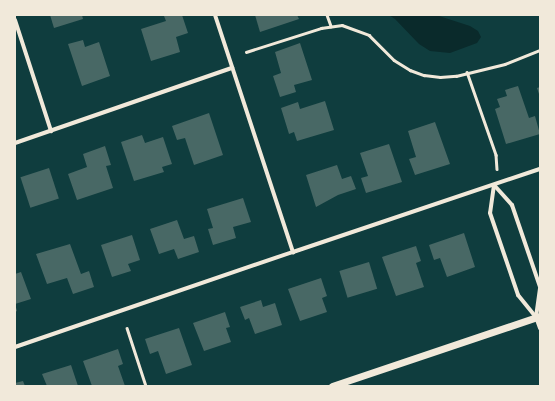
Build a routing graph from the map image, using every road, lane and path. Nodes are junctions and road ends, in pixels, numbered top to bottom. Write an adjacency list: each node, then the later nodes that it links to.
1 (215, 15): 7 (street)
2 (327, 15): 4 (path)
3 (15, 20): 9 (street)
4 (331, 26): 6 (path); 8 (path)
5 (540, 50): 8 (path)
6 (246, 52)
7 (232, 68): 9 (street); 14 (street)
8 (467, 72): 11 (path)
9 (51, 130): 10 (street)
10 (15, 143)
11 (497, 169)
12 (540, 169): 13 (street)
13 (494, 185): 14 (street); 15 (street); 16 (street)
14 (292, 252): 19 (street)
15 (540, 288): 16 (street)
16 (538, 316): 18 (street); 21 (street)
17 (127, 328): 20 (path)
18 (540, 328)
19 (15, 347)
20 (146, 386)
21 (332, 386)

